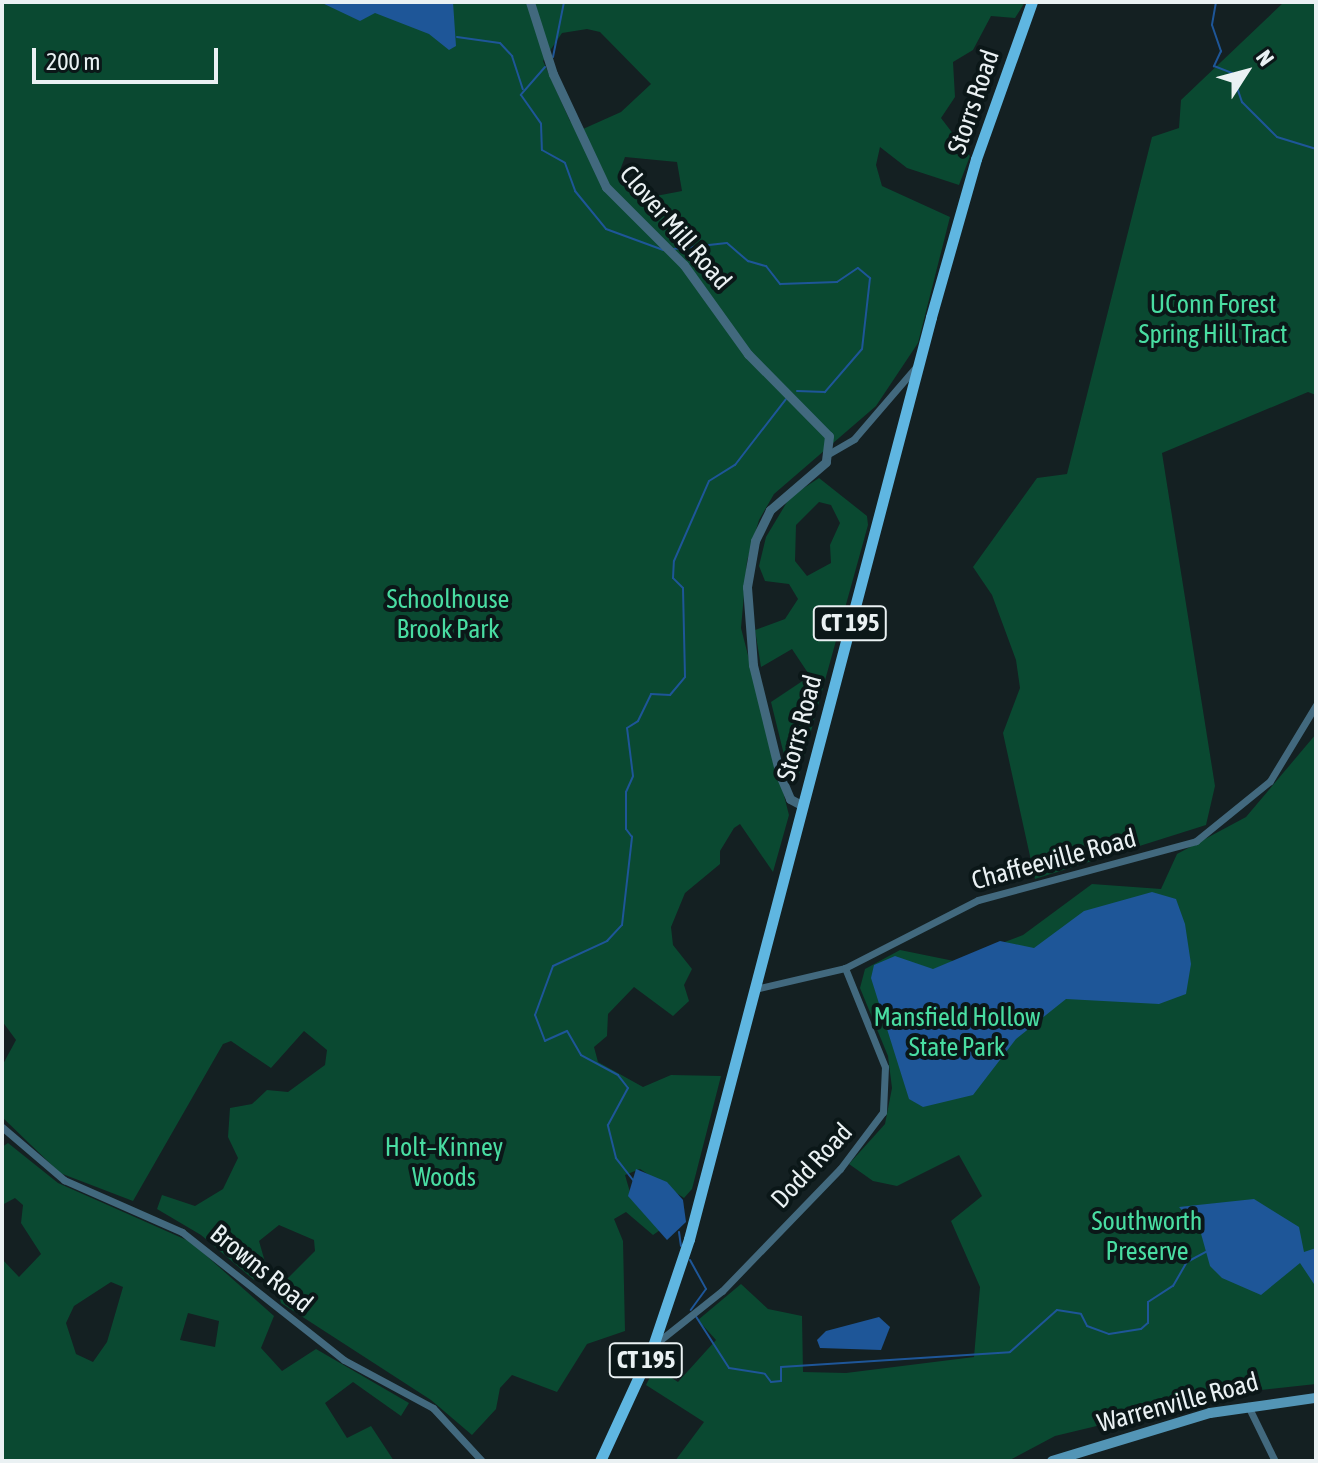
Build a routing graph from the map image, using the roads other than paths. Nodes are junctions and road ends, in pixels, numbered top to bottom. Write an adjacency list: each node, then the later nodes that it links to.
1 (530, 2): 4 (street, Clover Mill Road)
2 (1032, 2): 3 (main road, Storrs Road / CT 195)
3 (917, 366): 4 (street); 6 (main road, Storrs Road / CT 195)
4 (830, 453): 6 (street)
5 (1316, 705): 7 (street, Chaffeeville Road)
6 (803, 806): 8 (main road, Storrs Road / CT 195)
7 (845, 968): 8 (street, Chaffeeville Road); 10 (street, Dodd Road)
8 (755, 989): 10 (main road, Storrs Road / CT 195)
9 (2, 1127): 13 (street, Browns Road)
10 (653, 1346): 14 (main road, Storrs Road / CT 195)
11 (1316, 1398): 12 (main road, Warrenville Road)
12 (1247, 1404): 15 (main road, Warrenville Road); 16 (street)
13 (482, 1461)
14 (600, 1461)
15 (1052, 1461)
16 (1275, 1461)

